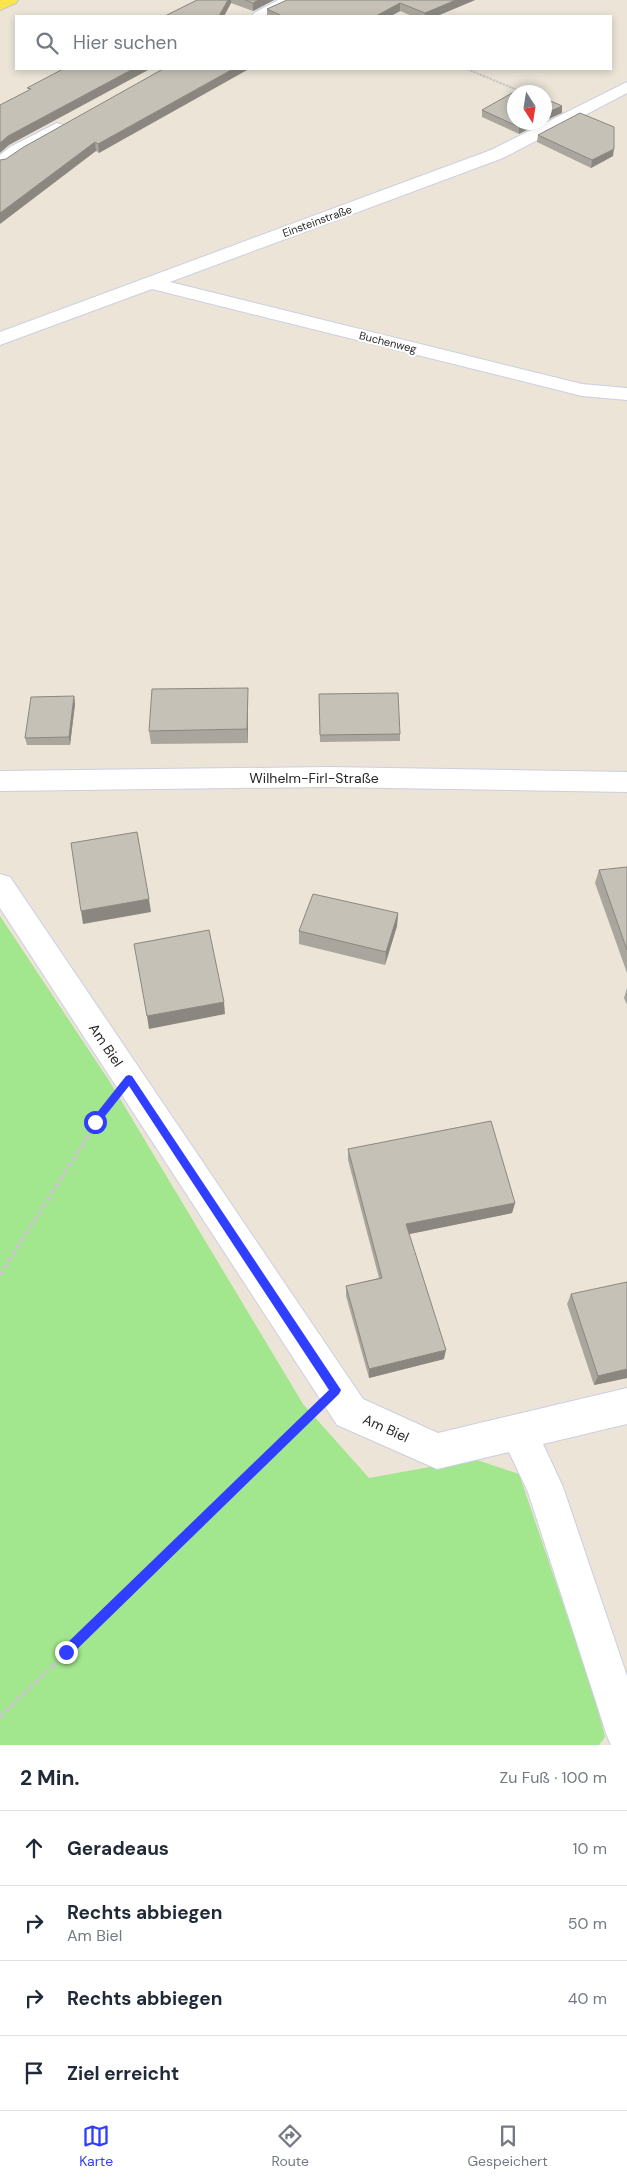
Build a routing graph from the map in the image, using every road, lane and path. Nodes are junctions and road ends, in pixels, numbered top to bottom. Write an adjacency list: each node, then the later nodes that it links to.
1 (11, 0): 3 (main road)
2 (289, 0): 4 (street)
3 (0, 6)
4 (261, 15)
5 (469, 70): 6 (path)
6 (507, 86)
7 (627, 87): 10 (street, Einsteinstraße)
8 (68, 122): 9 (street)
9 (0, 163)
10 (150, 282): 11 (street, Einsteinstraße); 12 (street, Buchenweg)
11 (0, 339)
12 (627, 394)
13 (0, 781): 14 (street, Wilhelm-Firl-Straße)
14 (627, 782)
15 (0, 885): 16 (street, Am Biel)
16 (129, 1079): 17 (path); 18 (street, Am Biel)
17 (0, 1275)
18 (336, 1390): 20 (street, Am Biel); 21 (path)
19 (627, 1406): 20 (street, Am Biel)
20 (518, 1432): 22 (street)
21 (0, 1717)
22 (627, 1736)

